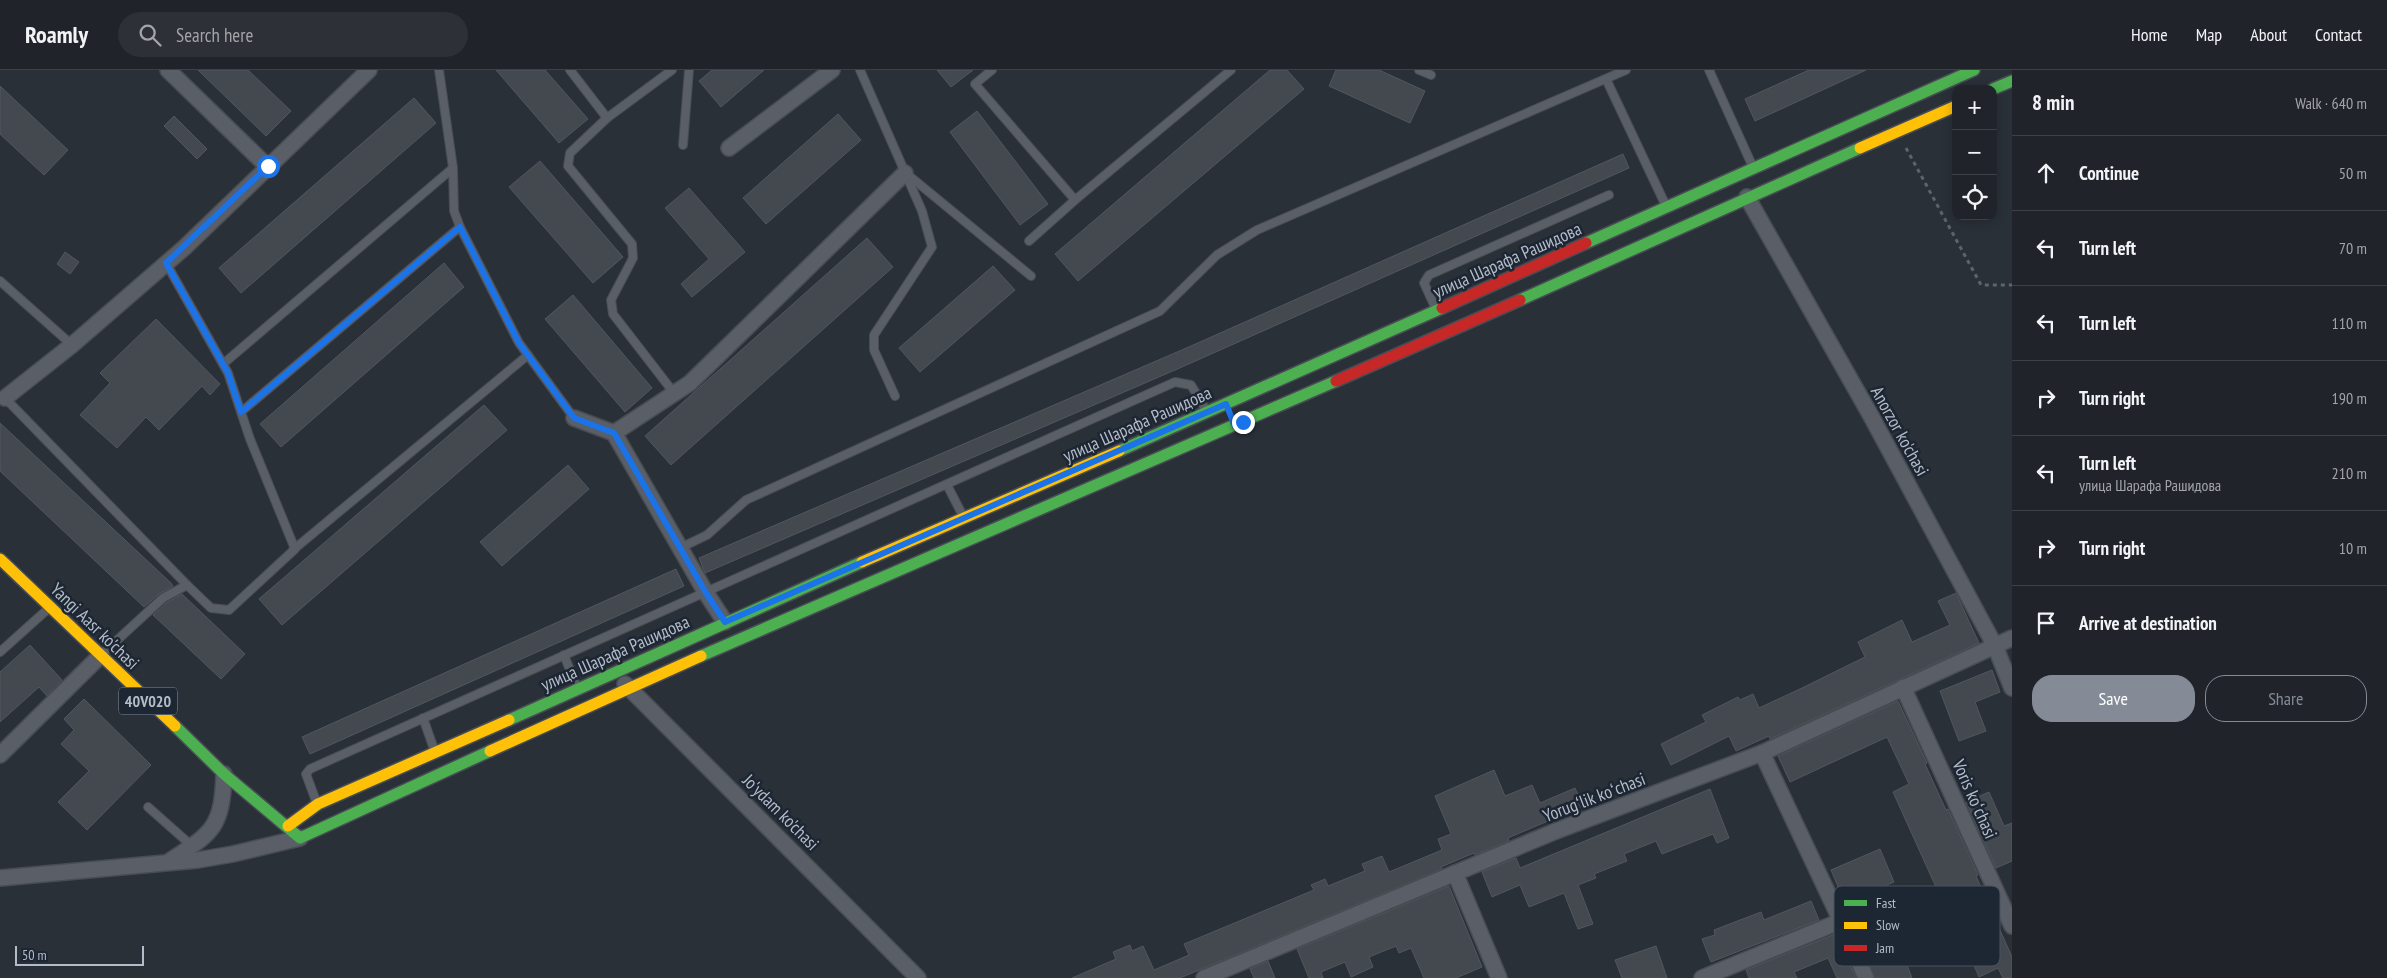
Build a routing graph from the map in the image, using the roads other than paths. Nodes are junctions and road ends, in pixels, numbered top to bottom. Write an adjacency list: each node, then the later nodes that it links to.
1 (168, 70): 23 (street)
2 (369, 70): 23 (street)
3 (439, 70): 24 (lane)
4 (570, 70): 20 (lane)
5 (672, 70): 20 (lane)
6 (689, 70): 21 (lane)
7 (832, 70): 22 (street)
8 (860, 70): 26 (lane)
9 (992, 70): 29 (lane)
10 (1231, 70): 29 (lane)
11 (1419, 70): 15 (lane)
12 (1626, 70): 16 (lane)
13 (1708, 70): 25 (lane)
14 (1974, 70): 25 (main road, улица Шарафа Рашидова)
15 (1431, 75)
16 (1606, 79): 30 (lane); 51 (lane)
17 (2012, 81): 18 (main road)
18 (1997, 87)
19 (1952, 108): 28 (main road)
20 (607, 118): 40 (lane)
21 (683, 145)
22 (729, 148)
23 (268, 166): 33 (street)
24 (453, 168): 31 (lane); 39 (lane)
25 (1754, 169): 30 (main road, улица Шарафа Рашидова)
26 (905, 173): 34 (lane); 40 (street); 42 (lane)
27 (1609, 195): 36 (lane)
28 (1747, 196): 47 (main road); 59 (street, Anorzor ko'chasi)
29 (1075, 200): 32 (lane)
30 (1666, 207): 36 (main road, улица Шарафа Рашидова)
31 (460, 227): 38 (lane); 44 (lane)
32 (1029, 241)
33 (166, 263): 37 (street); 39 (lane)
34 (1031, 276)
35 (0, 281): 37 (lane)
36 (1436, 311): 43 (main road, улица Шарафа Рашидова)
37 (72, 344): 41 (street)
38 (528, 355): 46 (lane); 52 (lane)
39 (223, 364): 44 (lane)
40 (674, 393): 48 (street)
41 (3, 396): 54 (lane)
42 (895, 396)
43 (1226, 404): 45 (main road, улица Шарафа Рашидова); 47 (main road)
44 (241, 412): 52 (lane)
45 (1207, 412): 49 (lane); 50 (main road, улица Шарафа Рашидова)
46 (574, 418): 48 (street)
47 (1235, 426): 65 (main road)
48 (614, 433): 51 (street)
49 (947, 484): 50 (lane); 55 (lane)
50 (964, 518): 57 (main road, улица Шарафа Рашидова)
51 (680, 548): 55 (street)
52 (292, 552): 54 (lane)
53 (0, 559): 56 (main road, Yangi Aasr ko'chasi / 40V020)
54 (187, 585): 62 (lane)
55 (706, 593): 57 (street); 61 (lane)
56 (50, 606): 60 (lane); 62 (main road, Yangi Aasr ko'chasi / 40V020)
57 (725, 622): 63 (main road, улица Шарафа Рашидова)
58 (2012, 638): 59 (street, Yorugʻlik koʻchasi)
59 (1995, 646): 64 (street, Yorugʻlik koʻchasi); 66 (street, Anorzor ko'chasi)
60 (0, 652)
61 (564, 655): 67 (lane); 68 (lane)
62 (100, 656): 71 (street); 72 (main road, Yangi Aasr ko'chasi / 40V020)
63 (616, 674): 65 (street, Jo'ydam ko'chasi); 67 (main road, улица Шарафа Рашидова)
64 (1903, 687): 70 (street, Yorugʻlik koʻchasi); 82 (street, Voris koʻchasi)
65 (628, 688): 76 (main road); 88 (street, Jo'ydam ko'chasi)
66 (2012, 688)
67 (577, 690): 69 (main road, улица Шарафа Рашидова)
68 (423, 718): 69 (lane); 73 (lane)
69 (436, 753): 73 (main road, улица Шарафа Рашидова)
70 (1762, 753): 80 (street, Yorugʻlik koʻchasi); 84 (street)
71 (0, 755)
72 (224, 774): 75 (main road, Yangi Aasr ko'chasi / 40V020); 77 (street)
73 (315, 805): 75 (main road, улица Шарафа Рашидова)
74 (148, 808): 77 (lane)
75 (288, 826): 76 (main road, Yangi Aasr ko'chasi / 40V020); 78 (street)
76 (300, 838): 78 (street)
77 (192, 846): 79 (street)
78 (233, 854): 79 (street)
79 (166, 864): 81 (street)
80 (1455, 873): 89 (street, Yorugʻlik koʻchasi); 90 (street)
81 (0, 878)
82 (1994, 886)
83 (2000, 900): 86 (street, Voris koʻchasi)
84 (1834, 906)
85 (1834, 924): 91 (street)
86 (2012, 926)
87 (1861, 966): 92 (street)
88 (918, 978)
89 (1204, 978)
90 (1499, 978)
91 (1702, 978)
92 (1866, 978)

